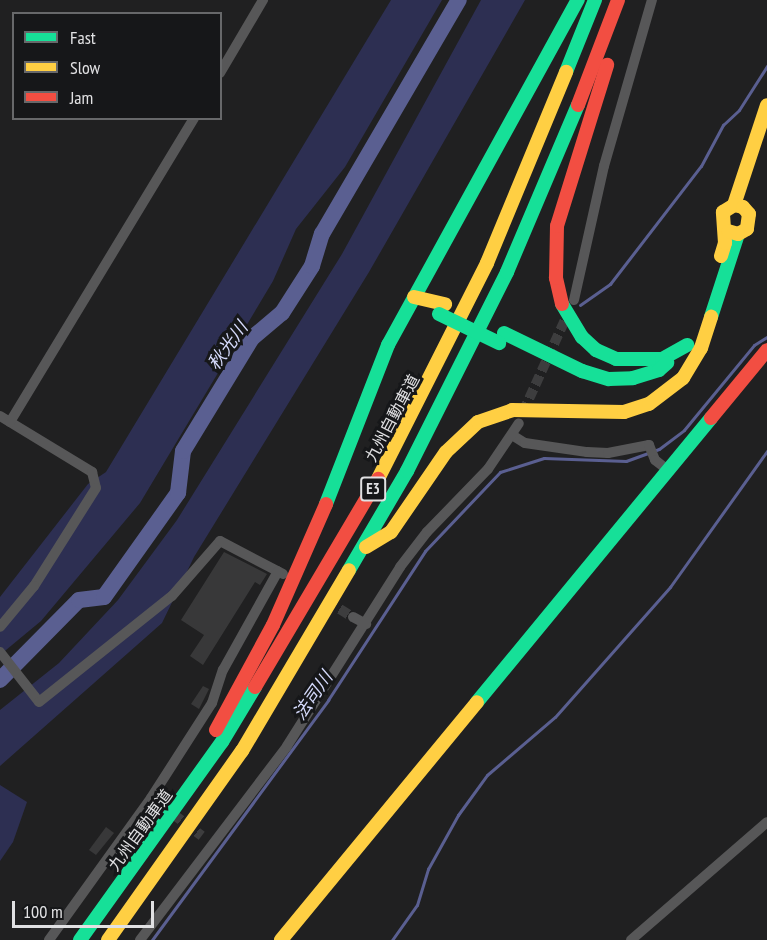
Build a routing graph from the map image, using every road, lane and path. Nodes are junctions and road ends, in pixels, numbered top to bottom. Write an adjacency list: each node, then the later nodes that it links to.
1 (263, 0): 7 (street)
2 (578, 0): 13 (main road)
3 (595, 0): 32 (main road, 九州自動車道 / E3)
4 (618, 0): 23 (main road, E3)
5 (629, 0): 17 (main road)
6 (652, 0): 14 (street)
7 (222, 70)
8 (767, 105): 11 (main road)
9 (193, 120): 19 (street)
10 (767, 126): 11 (main road)
11 (738, 206): 12 (main road); 12 (main road)
12 (732, 232): 15 (main road); 17 (main road)
13 (414, 297): 16 (main road, bridge); 32 (main road)
14 (574, 300)
15 (710, 321): 16 (main road); 23 (main road)
16 (501, 338): 17 (main road)
17 (687, 345)
18 (767, 350): 22 (main road)
19 (5, 419): 28 (street)
20 (519, 423): 21 (street)
21 (512, 435): 22 (street); 27 (street)
22 (668, 470): 38 (main road)
23 (364, 549): 36 (main road, E3)
24 (278, 571): 25 (street); 29 (street); 30 (street)
25 (288, 578)
26 (353, 617): 27 (street)
27 (366, 624): 37 (street)
28 (0, 627)
29 (0, 652)
30 (151, 798): 31 (street); 34 (street)
31 (161, 805)
32 (168, 820): 35 (main road, 九州自動車道 / E3)
33 (767, 822): 39 (street)
34 (49, 940)
35 (80, 940)
36 (108, 940)
37 (140, 940)
38 (281, 940)
39 (632, 940)

